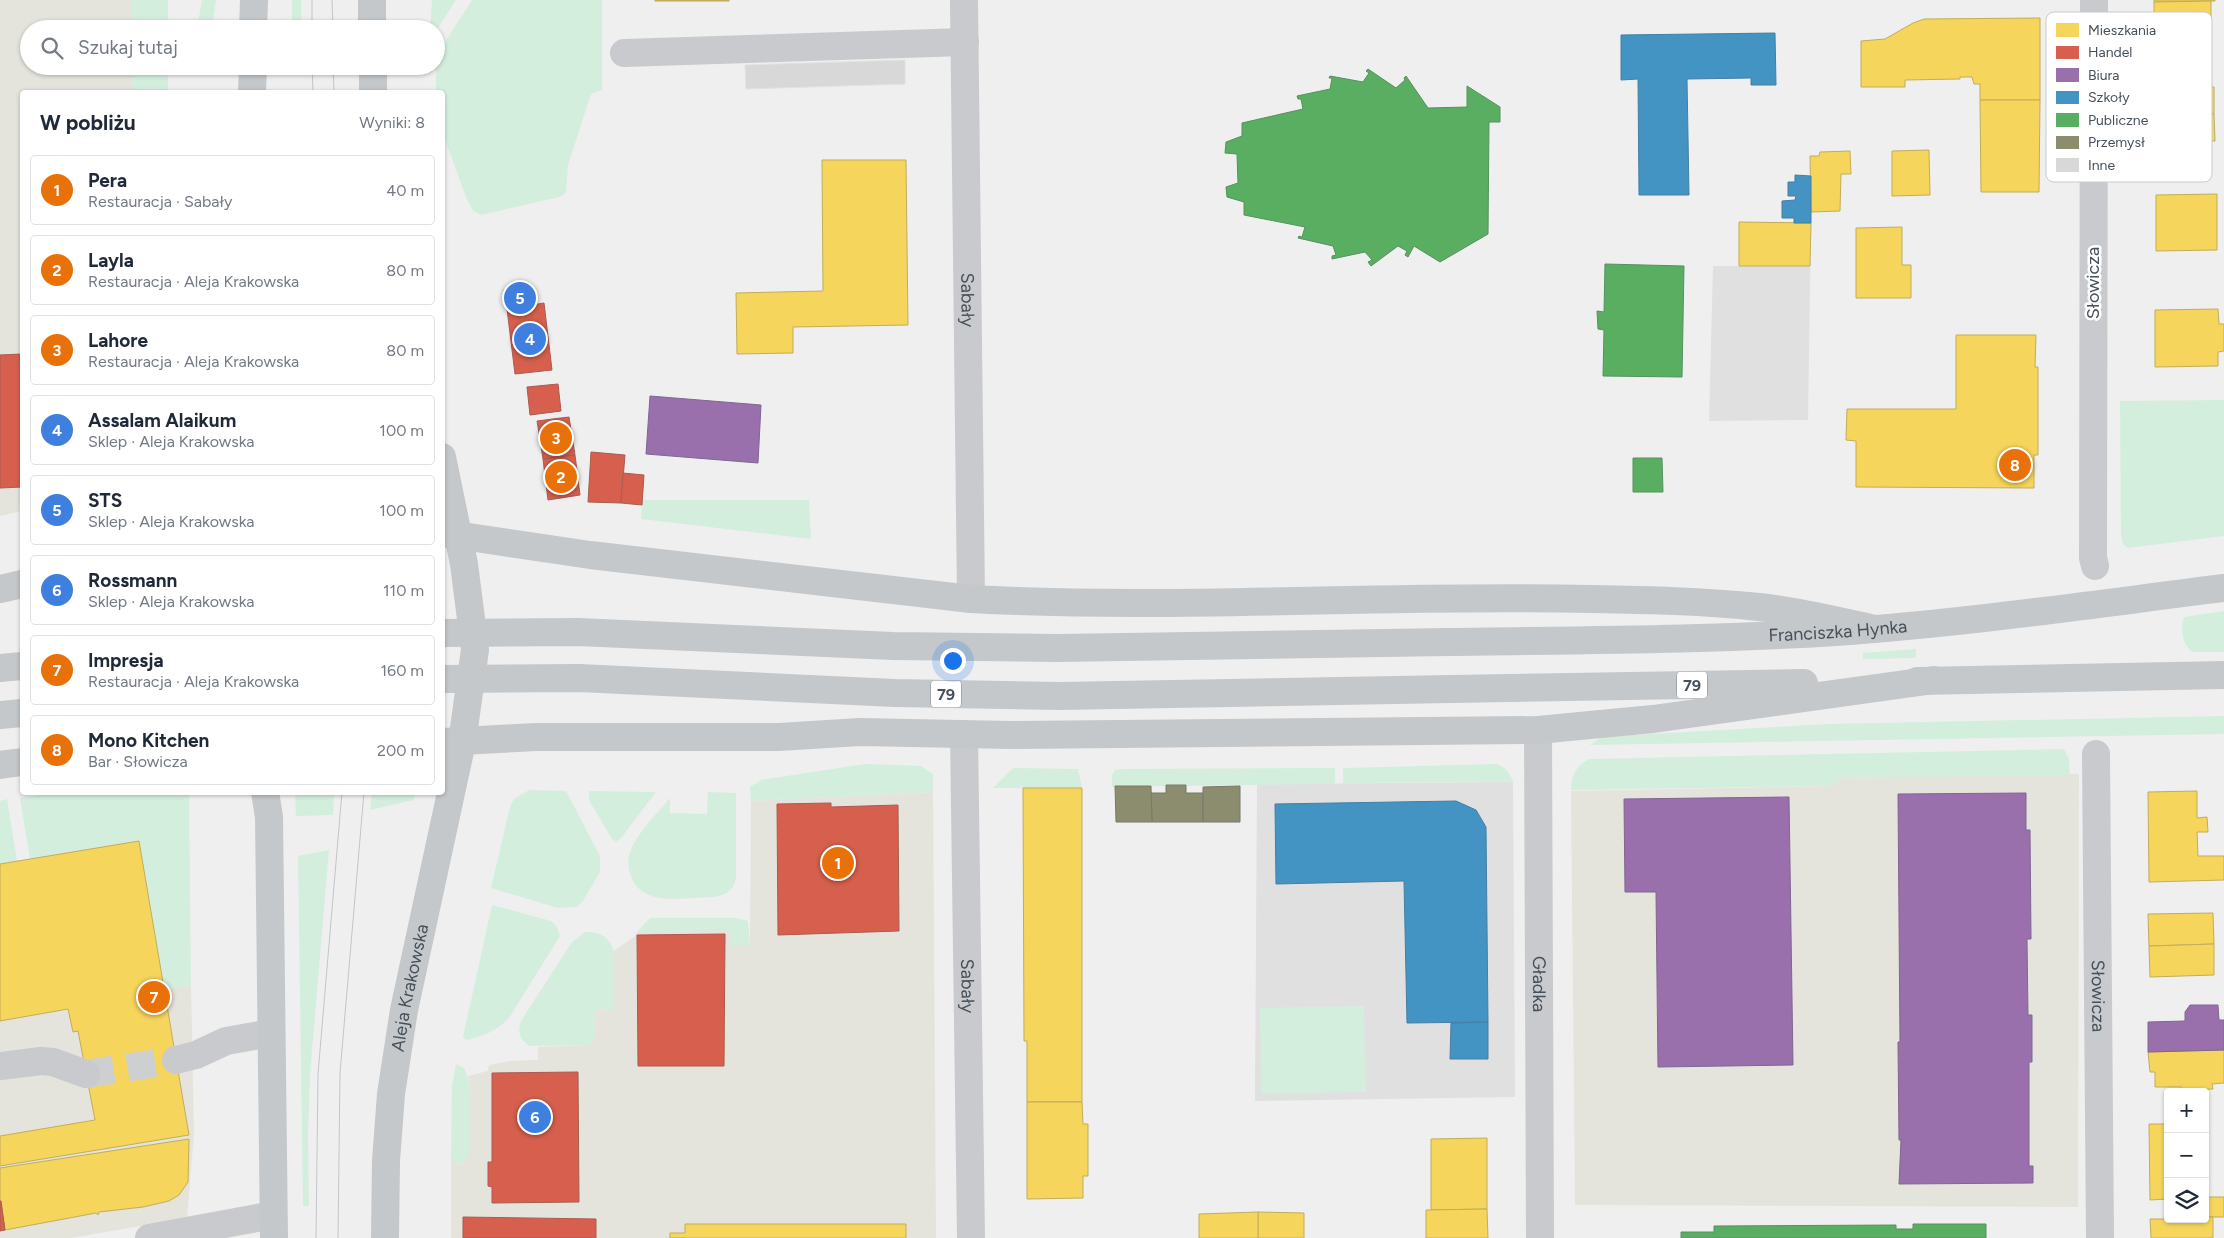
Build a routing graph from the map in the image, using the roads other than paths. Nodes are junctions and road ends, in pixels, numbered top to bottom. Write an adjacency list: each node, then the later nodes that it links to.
1 (254, 0): 4 (main road)
2 (372, 0): 5 (main road)
3 (964, 0): 6 (street, Sabały)
4 (253, 20)
5 (372, 20)
6 (965, 42): 7 (street); 19 (street, Sabały)
7 (624, 53)
8 (252, 75): 10 (main road)
9 (373, 75): 11 (main road)
10 (252, 90)
11 (373, 90)
12 (2094, 182): 15 (street, Słowicza)
13 (445, 486): 14 (main road)
14 (450, 534): 19 (main road); 31 (main road, Aleja Krakowska)
15 (2095, 566)
16 (20, 584): 18 (main road)
17 (2224, 588): 20 (main road, Franciszka Hynka)
18 (0, 589)
19 (971, 600): 20 (main road)
20 (1875, 629): 21 (main road, Franciszka Hynka, bridge)
21 (445, 632)
22 (20, 666): 23 (main road)
23 (0, 668)
24 (2224, 675): 26 (main road, 79)
25 (445, 679): 26 (main road, 79, bridge)
26 (1934, 680): 29 (main road)
27 (20, 713): 28 (main road)
28 (0, 716)
29 (1538, 730): 30 (main road); 46 (street, Gładka)
30 (964, 734): 31 (main road); 45 (street, Sabały)
31 (452, 742): 35 (main road, Aleja Krakowska)
32 (2096, 754): 47 (street, Słowicza)
33 (20, 762): 34 (main road)
34 (0, 765)
35 (445, 781)
36 (266, 795): 38 (main road)
37 (443, 795): 44 (main road, Aleja Krakowska)
38 (271, 1033): 39 (street); 42 (main road)
39 (176, 1060)
40 (0, 1066): 41 (street)
41 (86, 1074)
42 (273, 1227): 43 (street)
43 (149, 1238)
44 (385, 1238)
45 (971, 1238)
46 (1540, 1238)
47 (2100, 1238)

